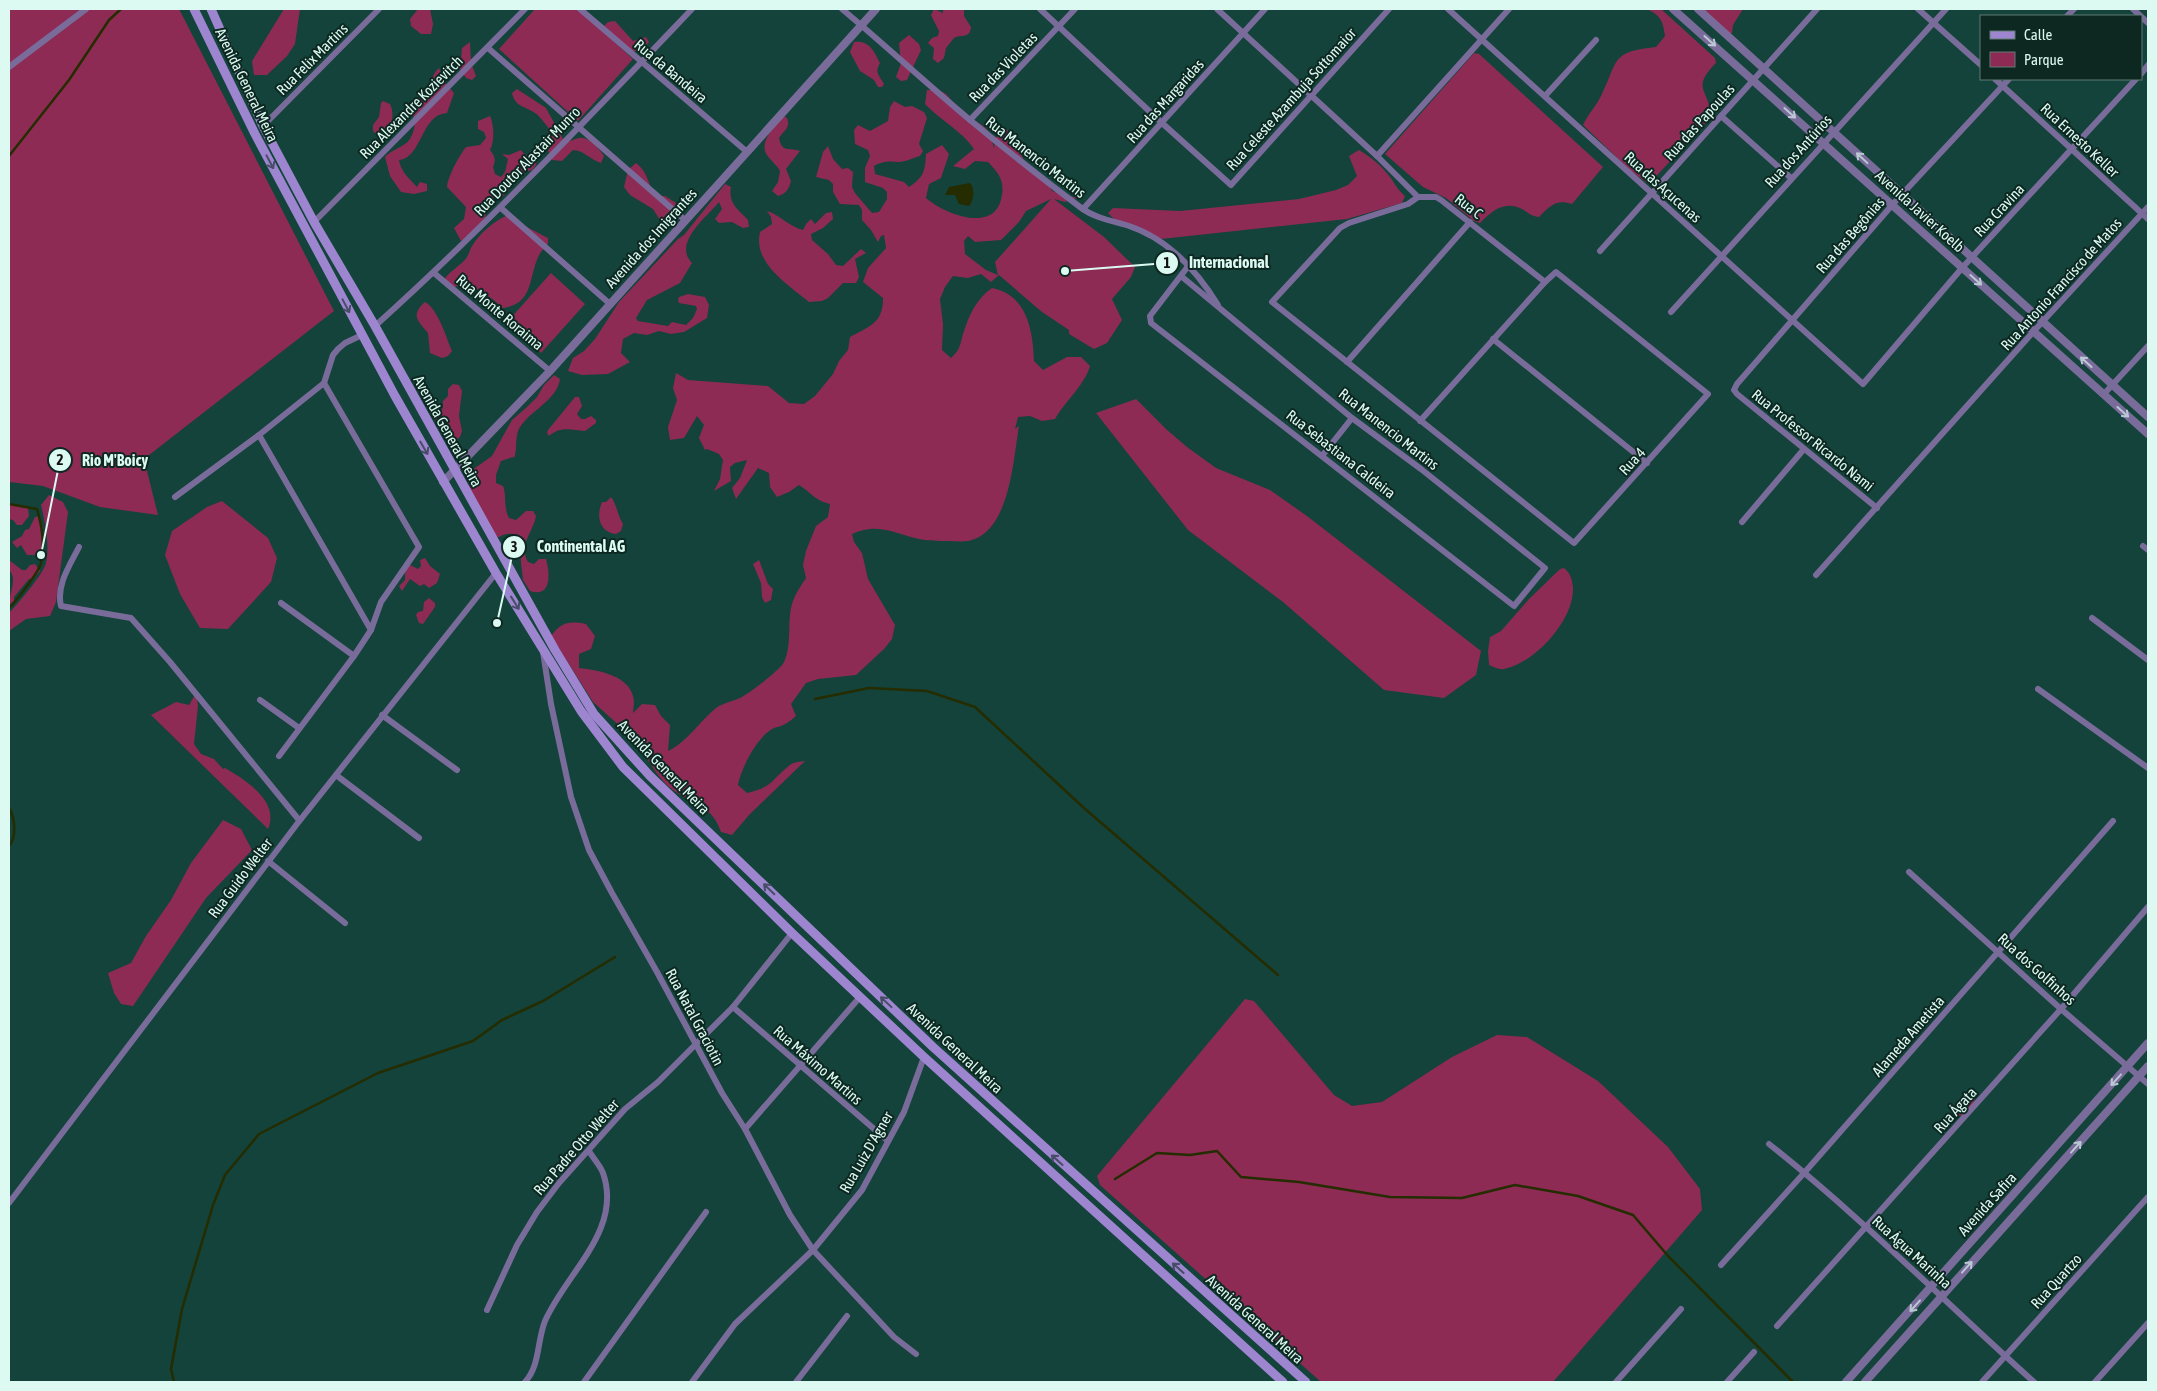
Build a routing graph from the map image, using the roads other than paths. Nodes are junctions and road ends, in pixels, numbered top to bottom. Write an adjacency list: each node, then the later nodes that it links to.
1 (86, 9): 31 (street)
2 (194, 9): 78 (main road, Avenida General Meira, one-way to 78)
3 (211, 9): 43 (main road, Avenida General Meira)
4 (379, 9): 43 (street, Rua Felix Martins)
5 (525, 9): 28 (street, Rua Alexandre Kozievitch)
6 (580, 9): 29 (street, Rua da Bandeira)
7 (692, 9): 29 (street, Rua Doutor Alastair Munro)
8 (842, 9): 23 (street, Rua Manencio Martins)
9 (876, 9): 23 (street, Avenida dos Imigrantes)
10 (1040, 9): 24 (street)
11 (1075, 9): 24 (street, Rua das Violetas)
12 (1217, 9): 25 (street)
13 (1265, 9): 25 (street, Rua das Margaridas)
14 (1389, 9): 38 (street, Rua Celeste Azambuja Sottomaior)
15 (1448, 9): 26 (street, Rua das Açucenas)
16 (1509, 9): 26 (street)
17 (1673, 9): 36 (street, Avenida Javier Koelb, one-way to 36)
18 (1698, 9): 32 (street, Avenida Javier Koelb)
19 (1817, 9): 32 (street, Rua das Papoulas)
20 (1918, 9): 22 (street)
21 (1946, 9): 22 (street, Rua dos Antúrios)
22 (1934, 22): 30 (street); 45 (street, Rua dos Antúrios)
23 (861, 25): 41 (street, Rua Manencio Martins); 48 (street, Avenida dos Imigrantes)
24 (1060, 26): 41 (street, Rua das Violetas); 42 (street)
25 (1244, 32): 38 (street); 42 (street, Rua das Margaridas)
26 (1481, 39): 39 (street, Rua das Açucenas); 49 (street)
27 (1596, 40): 39 (street)
28 (488, 48): 44 (street); 61 (street, Rua Alexandre Kozievitch)
29 (641, 62): 44 (street, Rua Doutor Alastair Munro); 48 (street, Rua da Bandeira)
30 (1980, 64)
31 (9, 67)
32 (1765, 68): 36 (street, Rua das Papoulas); 45 (street, Avenida Javier Koelb)
33 (1997, 80): 37 (street, Rua Ernesto Keller)
34 (2009, 80): 37 (street, Rua das Begônias)
35 (2135, 80): 47 (street, Rua Cravina)
36 (1753, 81): 40 (street, Rua das Papoulas); 46 (street, Avenida Javier Koelb, one-way to 46)
37 (2003, 86): 47 (street, Rua Ernesto Keller); 52 (street, Rua das Begônias)
38 (1312, 95): 42 (street, Rua Celeste Azambuja Sottomaior); 49 (street)
39 (1545, 96): 51 (street, Rua das Açucenas)
40 (1721, 116): 50 (street); 51 (street, Rua das Papoulas)
41 (970, 120): 57 (street, Rua Manencio Martins)
42 (1162, 123): 57 (street, Rua das Margaridas)
43 (263, 126): 61 (main road, Avenida General Meira)
44 (578, 126): 56 (street, Rua Doutor Alastair Munro); 60 (street)
45 (1833, 132): 46 (street, Rua dos Antúrios); 52 (street, Avenida Javier Koelb, one-way to 45)
46 (1823, 142): 50 (street, Rua dos Antúrios); 54 (street, Avenida Javier Koelb)
47 (2073, 149): 58 (street, Rua Ernesto Keller); 65 (street, Rua Cravina)
48 (746, 151): 60 (street, Avenida dos Imigrantes)
49 (1378, 156): 53 (street)
50 (1791, 178): 64 (street, Rua dos Antúrios)
51 (1651, 193): 63 (street, Rua das Papoulas); 64 (street, Rua das Açucenas)
52 (1902, 195): 54 (street, Rua das Begônias); 65 (street, Avenida Javier Koelb)
53 (1418, 197): 62 (street, Rua C); 81 (street)
54 (1893, 204): 67 (street, Avenida Javier Koelb); 74 (street, Rua das Begônias)
55 (2148, 207): 58 (street, Rua Antonio Francisco de Matos)
56 (501, 208): 68 (street, Rua Doutor Alastair Munro); 71 (street)
57 (1083, 209): 66 (street, Rua Manencio Martins)
58 (2142, 214): 59 (street, Rua Ernesto Keller); 75 (street, Rua Antonio Francisco de Matos)
59 (2148, 219)
60 (685, 220): 71 (street, Avenida dos Imigrantes)
61 (314, 222): 76 (main road, Avenida General Meira)
62 (1470, 222): 70 (street, Rua C); 81 (street)
63 (1600, 252)
64 (1720, 256): 73 (street, Rua dos Antúrios); 74 (street, Rua das Açucenas)
65 (1972, 258): 67 (street, Rua Cravina); 75 (street, Avenida Javier Koelb)
66 (1189, 265): 69 (street); 72 (street, Rua Manencio Martins)
67 (1962, 268): 77 (street, Avenida Javier Koelb, one-way to 77); 84 (street, Rua Cravina)
68 (434, 273): 76 (street, Rua Doutor Alastair Munro); 82 (street, Rua Monte Roraima)
69 (1181, 276): 72 (street, Rua Manencio Martins); 94 (street, Rua Sebastiana Caldeira)
70 (1545, 282): 79 (street); 95 (street, Rua 4)
71 (610, 304): 82 (street, Avenida dos Imigrantes)
72 (1220, 309): 88 (street, Rua Manencio Martins)
73 (1670, 312)
74 (1793, 321): 84 (street, Rua das Açucenas); 86 (street, Rua das Begônias)
75 (2042, 322): 77 (street, Rua Antonio Francisco de Matos); 85 (street, Avenida Javier Koelb, one-way to 75)
76 (375, 326): 78 (main road); 96 (main road, Avenida General Meira)
77 (2033, 332): 87 (street, Avenida Javier Koelb); 99 (street, Rua Antonio Francisco de Matos)
78 (362, 335): 83 (street); 97 (main road, Avenida General Meira, one-way to 97)
79 (1493, 339): 90 (street); 95 (street)
80 (2148, 346): 85 (street)
81 (1347, 362): 90 (street)
82 (550, 370): 96 (street, Avenida dos Imigrantes)
83 (324, 383): 92 (street); 108 (street)
84 (1863, 384)
85 (2112, 386): 87 (street); 89 (street, Avenida Javier Koelb)
86 (1734, 390): 93 (street, Rua Professor Ricardo Nami)
87 (2104, 394): 91 (street, Avenida Javier Koelb, one-way to 91)
88 (1352, 418): 94 (street); 106 (street, Rua Manencio Martins)
89 (2148, 418)
90 (1420, 421): 95 (street, Rua 4)
91 (2148, 434)
92 (259, 435): 98 (street); 108 (street)
93 (1804, 449): 99 (street, Rua Professor Ricardo Nami); 100 (street)
94 (1322, 456): 106 (street, Rua Sebastiana Caldeira)
95 (1647, 463)
96 (454, 471): 97 (street, Avenida dos Imigrantes); 102 (main road, Avenida General Meira)
97 (443, 482): 103 (main road, Avenida General Meira)
98 (175, 497)
99 (1877, 508): 104 (street, Rua Antonio Francisco de Matos)
100 (1742, 522)
101 (79, 547): 120 (street)
102 (508, 566): 103 (main road); 126 (main road, Avenida General Meira, one-way to 102)
103 (496, 573): 109 (main road, Avenida General Meira, one-way to 109); 114 (street, Rua Guido Welter)
104 (1816, 575)
105 (281, 602): 110 (street)
106 (1514, 606)
107 (2092, 618): 111 (street)
108 (371, 630): 110 (street)
109 (541, 645): 128 (main road, Avenida General Meira); 134 (street, Rua Natal Graciotin)
110 (354, 656): 115 (street)
111 (2148, 660)
112 (2038, 688): 117 (street)
113 (260, 700): 115 (street)
114 (382, 715): 118 (street); 119 (street, Rua Guido Welter)
115 (300, 728): 116 (street)
116 (279, 756)
117 (2148, 768)
118 (457, 770)
119 (336, 775): 120 (street, Rua Guido Welter); 122 (street)
120 (300, 820): 123 (street, Rua Guido Welter)
121 (2112, 822): 129 (street, Alameda Ametista)
122 (419, 838)
123 (268, 861): 127 (street); 148 (street, Rua Guido Welter)
124 (1909, 872): 129 (street, Rua dos Golfinhos)
125 (2148, 907): 132 (street, Rua Ágata)
126 (803, 922): 128 (main road); 135 (main road, Avenida General Meira, one-way to 126)
127 (345, 923)
128 (792, 933): 130 (main road, Avenida General Meira); 131 (street, Rua Padre Otto Welter)
129 (1998, 951): 132 (street, Rua dos Golfinhos); 146 (street, Alameda Ametista)
130 (860, 997): 136 (main road, Avenida General Meira); 137 (street)
131 (733, 1007): 134 (street, Rua Padre Otto Welter); 137 (street, Rua Máximo Martins)
132 (2061, 1009): 138 (street, Rua dos Golfinhos); 150 (street, Rua Ágata)
133 (2148, 1043): 138 (street, Avenida Safira)
134 (696, 1046): 142 (street, Rua Natal Graciotin); 145 (street, Rua Padre Otto Welter)
135 (933, 1047): 136 (main road); 168 (main road, Avenida General Meira, one-way to 135)
136 (924, 1057): 143 (street, Rua Luiz D'Agner); 167 (main road, Avenida General Meira)
137 (799, 1065): 142 (street); 143 (street, Rua Máximo Martins)
138 (2129, 1066): 140 (street, Rua dos Golfinhos); 153 (street, Avenida Safira, one-way to 153)
139 (2148, 1066): 140 (street, Avenida Safira)
140 (2139, 1076): 141 (street, Rua dos Golfinhos); 154 (street, Avenida Safira, one-way to 140)
141 (2148, 1084)
142 (745, 1128): 151 (street, Rua Natal Graciotin)
143 (888, 1141): 151 (street, Rua Luiz D'Agner)
144 (1769, 1144): 146 (street, Rua Água Marinha)
145 (589, 1150): 156 (street, Rua Padre Otto Welter); 164 (street)
146 (1805, 1172): 150 (street, Rua Água Marinha); 152 (street, Alameda Ametista)
147 (2148, 1197): 162 (street, Rua Quartzo)
148 (9, 1204)
149 (706, 1212): 163 (street)
150 (1867, 1227): 153 (street, Rua Água Marinha); 159 (street, Rua Ágata)
151 (813, 1250): 161 (street, Rua Natal Graciotin); 165 (street, Rua Luiz D'Agner)
152 (1721, 1265)
153 (1932, 1287): 154 (street, Rua Água Marinha); 171 (street, Avenida Safira, one-way to 171)
154 (1942, 1295): 162 (street, Rua Água Marinha); 172 (street, Avenida Safira)
155 (1681, 1309): 169 (street)
156 (487, 1310)
157 (847, 1316): 166 (street)
158 (2148, 1323): 175 (street)
159 (1777, 1326)
160 (1754, 1352): 170 (street)
161 (916, 1354)
162 (2005, 1356): 173 (street, Rua Quartzo); 174 (street, Rua Água Marinha)
163 (586, 1381)
164 (525, 1382)
165 (692, 1382)
166 (796, 1382)
167 (1283, 1382)
168 (1306, 1382)
169 (1616, 1382)
170 (1728, 1382)
171 (1846, 1382)
172 (1865, 1382)
173 (1982, 1382)
174 (2034, 1382)
175 (2095, 1382)

